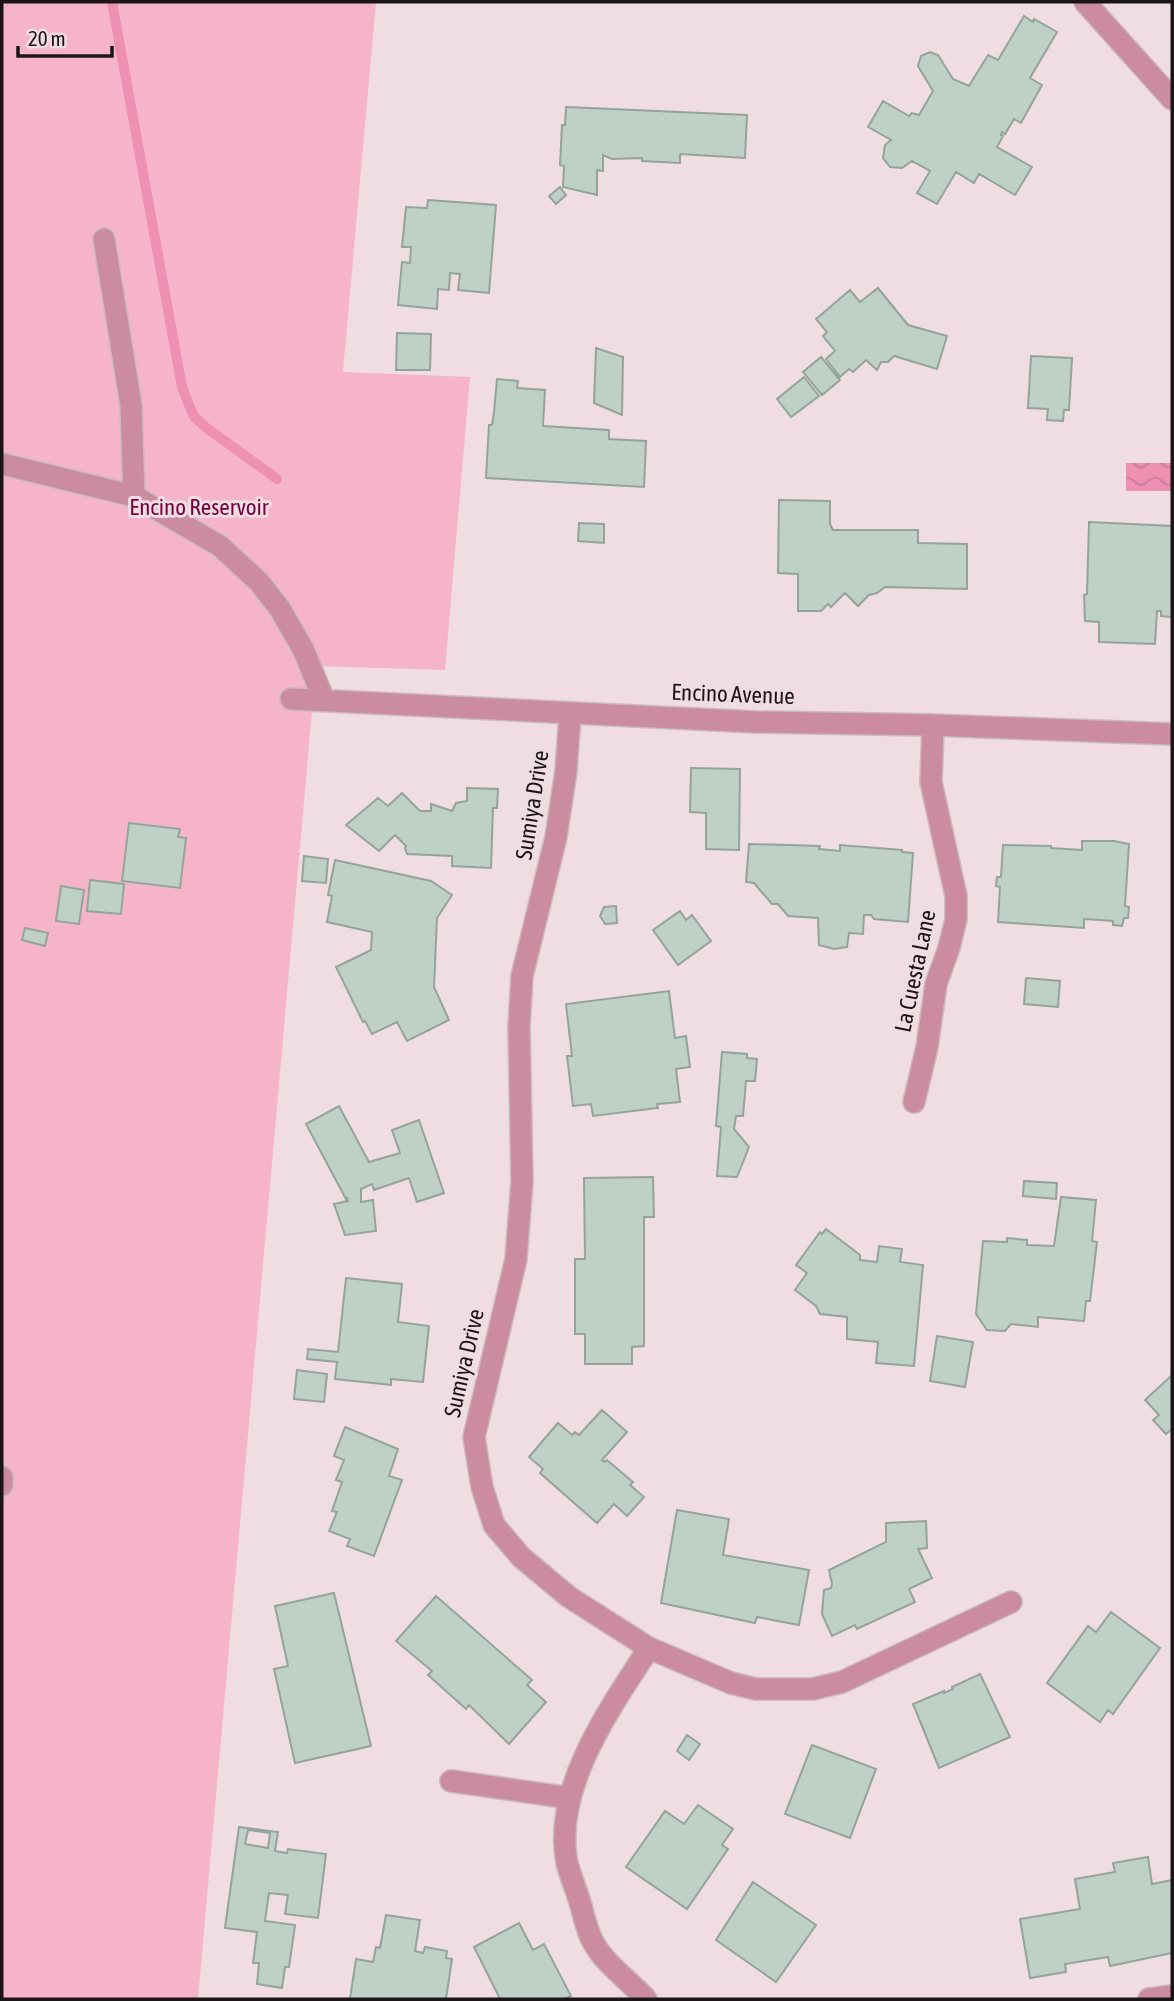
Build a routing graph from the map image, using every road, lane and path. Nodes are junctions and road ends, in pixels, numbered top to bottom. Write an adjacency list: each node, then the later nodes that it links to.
1 (1085, 2): 2 (street)
2 (1172, 99)
3 (104, 239): 5 (street)
4 (2, 464): 5 (street)
5 (134, 496): 7 (street)
6 (291, 699): 7 (street, Encino Avenue)
7 (324, 700): 8 (street, Encino Avenue)
8 (570, 714): 9 (street, Encino Avenue); 15 (street, Sumiya Drive)
9 (933, 725): 10 (street, Encino Avenue); 11 (street, La Cuesta Lane)
10 (1172, 734)
11 (914, 1102)
12 (2, 1477): 13 (street)
13 (2, 1485)
14 (1011, 1602): 15 (street, Sumiya Drive)
15 (649, 1648): 17 (street)
16 (451, 1781): 17 (street)
17 (570, 1798): 19 (street)
18 (1172, 1996): 20 (street)
19 (646, 1999)
20 (1149, 1999)

